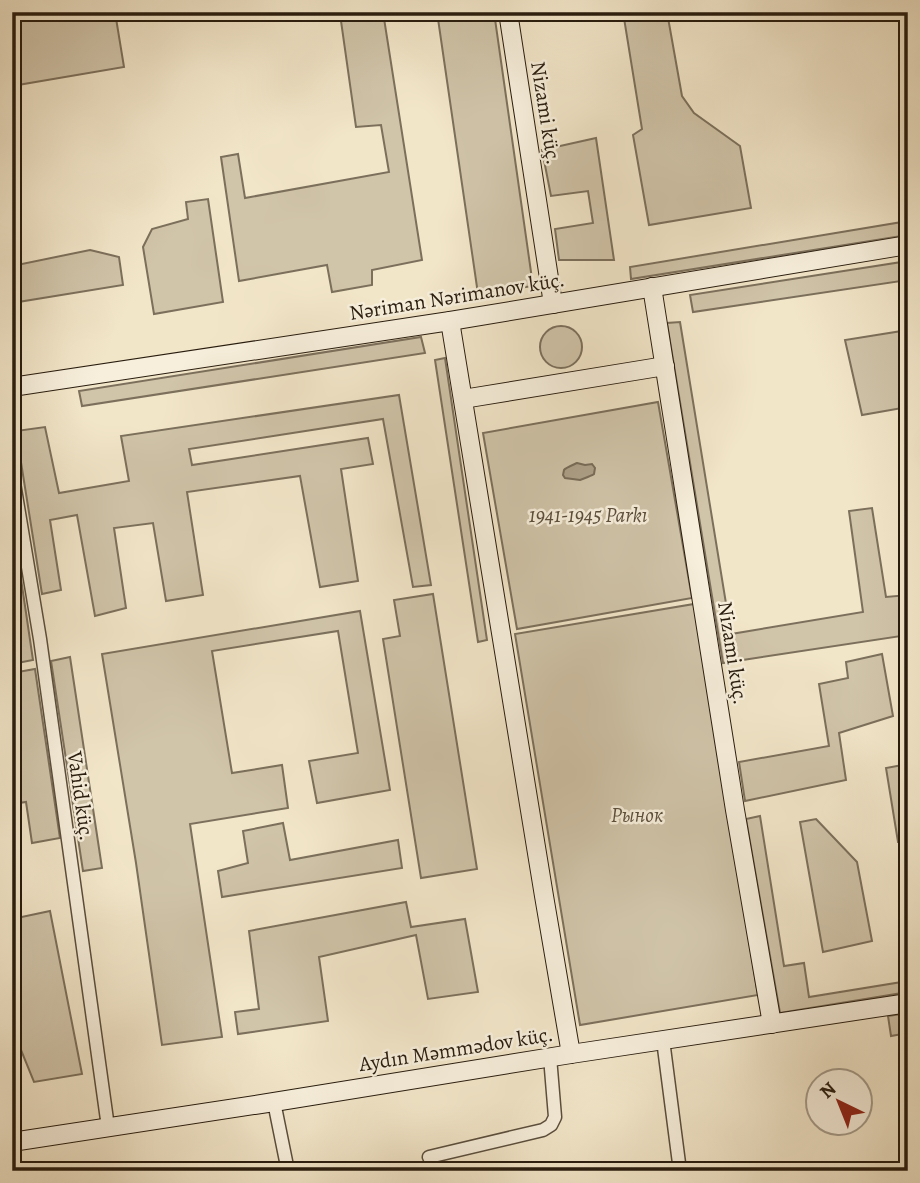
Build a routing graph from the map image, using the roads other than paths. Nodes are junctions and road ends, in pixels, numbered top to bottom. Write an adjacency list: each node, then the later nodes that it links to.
1 (508, 12): 4 (street, Nizami küç.)
2 (908, 245): 3 (street, Nəriman Nərimanov küç.)
3 (652, 287): 4 (street, Nəriman Nərimanov küç.); 6 (street, Nizami küç.)
4 (553, 304): 5 (street, Nəriman Nərimanov küç.)
5 (450, 321): 7 (street, Nəriman Nərimanov küç.); 8 (street)
6 (665, 366): 8 (street); 11 (street, Nizami küç.)
7 (12, 387)
8 (463, 399): 13 (street)
9 (12, 471): 16 (street, Vahid küç.)
10 (908, 1003): 11 (street, Aydın Məmmədov küç.)
11 (772, 1024): 12 (street, Aydın Məmmədov küç.)
12 (663, 1040): 13 (street, Aydın Məmmədov küç.); 20 (street)
13 (571, 1054): 14 (street, Aydın Məmmədov küç.)
14 (550, 1057): 15 (street, Aydın Məmmədov küç.); 18 (street)
15 (274, 1102): 16 (street, Aydın Məmmədov küç.); 19 (street)
16 (108, 1127): 17 (street, Aydın Məmmədov küç.)
17 (12, 1142)
18 (429, 1157)
19 (288, 1171)
20 (680, 1171)

